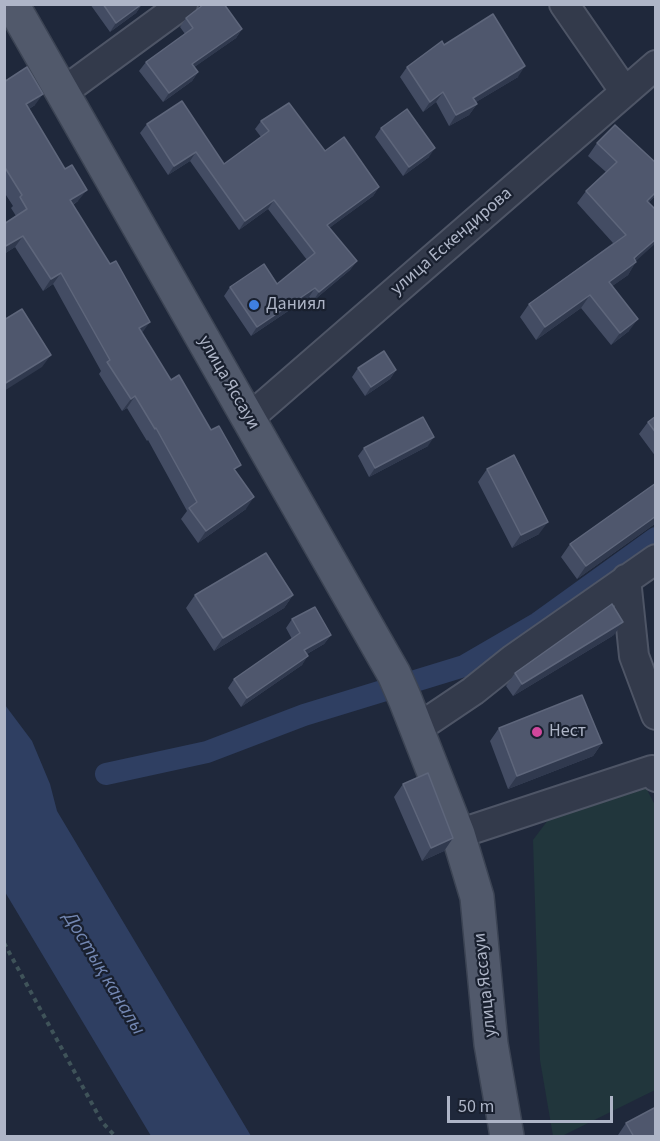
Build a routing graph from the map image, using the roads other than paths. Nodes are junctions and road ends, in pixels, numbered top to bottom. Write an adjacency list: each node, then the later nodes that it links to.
1 (12, 4): 5 (main road, улица Яссауи)
2 (183, 4): 5 (street)
3 (564, 4): 6 (street)
4 (656, 65): 6 (street, улица Ескендирова)
5 (63, 92): 7 (main road, улица Яссауи)
6 (625, 92): 7 (street, улица Ескендирова)
7 (248, 419): 11 (main road, улица Яссауи)
8 (656, 559): 9 (street)
9 (627, 579): 10 (street); 11 (street)
10 (656, 715)
11 (418, 728): 13 (main road, улица Яссауи)
12 (655, 772): 13 (street)
13 (458, 834): 14 (main road, улица Яссауи)
14 (507, 1137)

